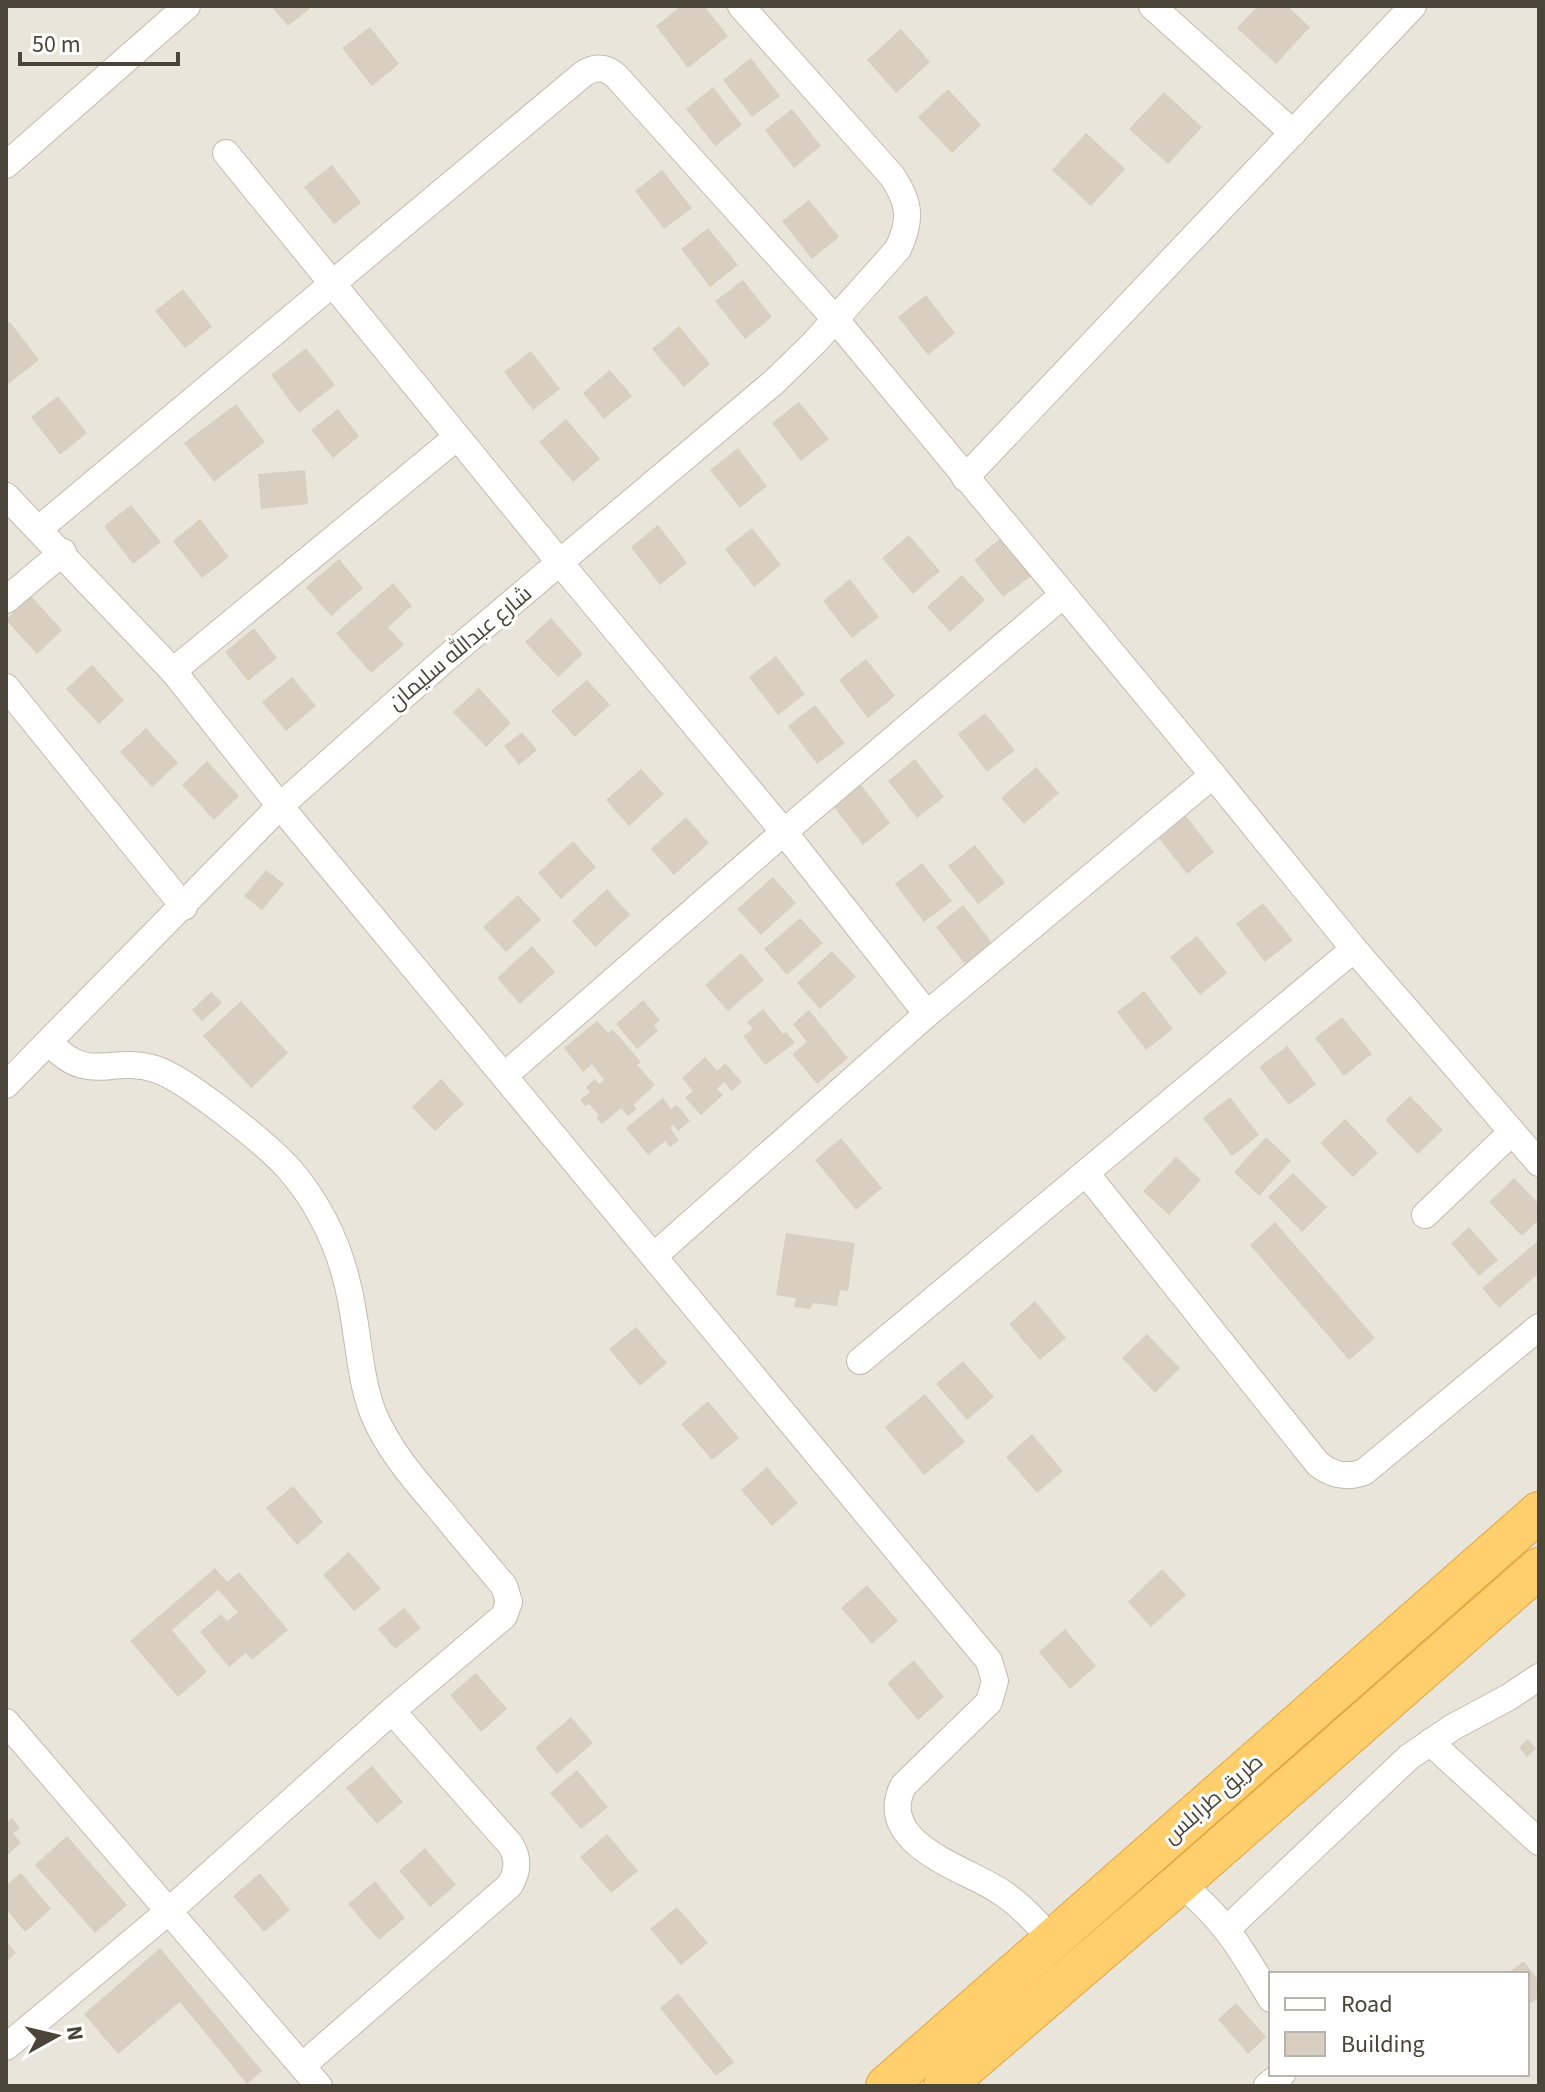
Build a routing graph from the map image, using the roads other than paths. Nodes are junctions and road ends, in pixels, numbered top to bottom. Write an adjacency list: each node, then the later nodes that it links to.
1 (187, 6): 7 (street)
2 (741, 6): 9 (street, شارع عبدالله سليمان)
3 (1152, 6): 5 (street)
4 (1413, 6): 5 (street)
5 (1293, 133): 11 (street)
6 (226, 153): 8 (street)
7 (6, 165)
8 (332, 284): 9 (street); 10 (street); 13 (street)
9 (836, 320): 11 (street); 15 (street, شارع عبدالله سليمان)
10 (457, 437): 15 (street); 18 (street)
11 (965, 478): 16 (street)
12 (6, 496): 13 (street)
13 (39, 529): 14 (street)
14 (63, 552): 17 (street); 18 (street)
15 (561, 564): 21 (street, شارع عبدالله سليمان); 22 (street)
16 (1063, 595): 20 (street); 22 (street)
17 (6, 600)
18 (173, 671): 21 (street)
19 (6, 687): 23 (street)
20 (1213, 775): 24 (street); 25 (street)
21 (280, 806): 23 (street, شارع عبدالله سليمان); 27 (street)
22 (784, 832): 25 (street); 27 (street)
23 (184, 907): 26 (street, شارع عبدالله سليمان)
24 (1354, 949): 29 (street); 31 (street)
25 (927, 1014): 33 (street)
26 (49, 1042): 28 (street, شارع عبدالله سليمان); 39 (street)
27 (504, 1076): 33 (street)
28 (6, 1085)
29 (1511, 1133): 30 (street); 32 (street)
30 (1539, 1163)
31 (1086, 1173): 34 (street); 35 (street)
32 (1425, 1215)
33 (654, 1256): 47 (street)
34 (1539, 1327)
35 (860, 1361)
36 (1539, 1512): 47 (highway, طريق طرابلس)
37 (1539, 1568): 44 (highway)
38 (1539, 1677): 41 (street)
39 (392, 1711): 45 (street); 50 (street)
40 (6, 1722): 42 (street)
41 (1430, 1742): 43 (street); 46 (street)
42 (16, 1753): 45 (street)
43 (1539, 1842)
44 (1180, 1883): 46 (street); 52 (highway)
45 (169, 1911): 49 (street); 50 (street)
46 (1228, 1928): 48 (street)
47 (1051, 1939): 51 (highway, طريق طرابلس)
48 (1269, 1996)
49 (6, 2047)
50 (310, 2079)
51 (886, 2086)
52 (944, 2086)

